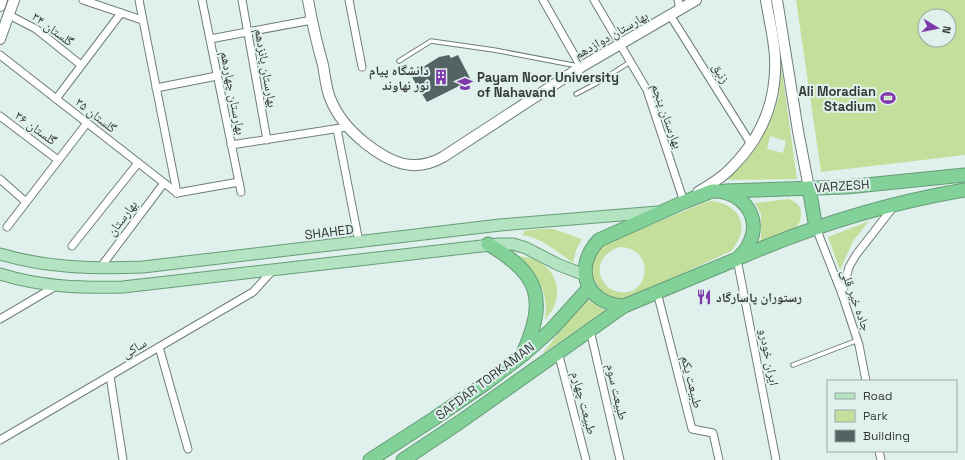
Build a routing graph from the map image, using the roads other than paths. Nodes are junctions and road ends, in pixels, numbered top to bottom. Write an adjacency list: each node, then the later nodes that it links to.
1 (2, 0): 15 (street)
2 (14, 0): 17 (street)
3 (83, 0): 16 (street)
4 (139, 0): 19 (street)
5 (202, 0): 23 (street, بهارستان چهاردهم)
6 (242, 0): 21 (street, بهارستان پانزدهم)
7 (308, 0): 20 (street, بهارستان دوازدهم)
8 (349, 0): 29 (street)
9 (543, 0): 30 (street)
10 (594, 0): 24 (street, بهارستان پنجم)
11 (696, 0): 14 (street, بهارستان دوازدهم)
12 (766, 0): 39 (street)
13 (777, 0): 47 (street)
14 (679, 5): 18 (street, بهارستان دوازدهم)
15 (0, 6)
16 (121, 12): 19 (street); 28 (street)
17 (9, 15): 22 (street); 28 (street, گلستان ۳۴)
18 (670, 15): 24 (street, بهارستان دوازدهم); 39 (street, زنبق)
19 (142, 20): 32 (street)
20 (312, 20): 21 (street); 37 (street, بهارستان دوازدهم)
21 (248, 33): 23 (street); 38 (street, بهارستان پانزدهم)
22 (0, 39)
23 (210, 39): 31 (street, بهارستان چهاردهم)
24 (620, 44): 27 (street, بهارستان پنجم); 30 (street, بهارستان دوازدهم)
25 (0, 55): 34 (street, گلستان ۳۵)
26 (399, 61): 30 (lane)
27 (630, 62): 33 (lane); 53 (street, بهارستان پنجم)
28 (82, 65): 34 (street)
29 (362, 67)
30 (582, 67): 37 (street, بهارستان دوازدهم)
31 (217, 76): 32 (street); 40 (street, بهارستان چهاردهم)
32 (156, 88): 51 (street)
33 (576, 94)
34 (56, 99): 36 (street, گلستان ۳۵)
35 (0, 116): 41 (street, گلستان ۳۶)
36 (86, 123): 41 (street); 42 (street, گلستان ۳۵)
37 (342, 128): 38 (street); 58 (street)
38 (267, 140): 40 (street)
39 (751, 144): 53 (street)
40 (231, 145): 45 (street, بهارستان چهاردهم)
41 (58, 160): 52 (street)
42 (138, 163): 46 (street, گلستان ۳۵); 60 (street)
43 (965, 174): 47 (highway, VARZESH)
44 (0, 179): 52 (street)
45 (239, 182): 50 (street, بهارستان چهاردهم); 51 (street)
46 (164, 183): 51 (street, گلستان ۳۵); 63 (street, بهارستان)
47 (809, 188): 49 (highway, VARZESH); 57 (highway)
48 (965, 190): 54 (highway, VARZESH)
49 (719, 191): 53 (highway, VARZESH); 62 (highway)
50 (241, 192)
51 (177, 193)
52 (26, 202): 56 (street)
53 (684, 202): 55 (highway, VARZESH)
54 (896, 204): 57 (highway, VARZESH); 69 (street)
55 (662, 212): 58 (main road, SHAHED); 66 (highway, VARZESH)
56 (7, 227)
57 (816, 228): 62 (highway, VARZESH); 69 (street, جاده خیر قلی)
58 (359, 242): 63 (main road, SHAHED)
59 (488, 244): 64 (main road); 66 (main road); 76 (highway)
60 (72, 246)
61 (3, 254): 63 (main road, SHAHED)
62 (737, 259): 68 (highway, VARZESH); 88 (street, ایران خودرو)
63 (100, 268)
64 (273, 270): 67 (main road); 74 (street, ساکی)
65 (0, 274): 67 (main road)
66 (587, 282): 70 (highway); 76 (highway, SAFDAR TORKAMAN)
67 (56, 286): 71 (street)
68 (657, 292): 70 (highway, SAFDAR TORKAMAN); 87 (street, طبیعت یکم)
69 (842, 294): 73 (street, جاده خیر قلی)
70 (624, 306): 72 (highway, SAFDAR TORKAMAN)
71 (0, 319)
72 (590, 330): 75 (highway, SAFDAR TORKAMAN); 86 (street, طبیعت سوم)
73 (858, 340): 77 (lane); 79 (street, جاده خیر قلی)
74 (159, 347): 78 (street, ساکی); 81 (street)
75 (558, 352): 84 (highway, SAFDAR TORKAMAN); 85 (street, طبیعت چهارم)
76 (522, 355): 83 (highway, SAFDAR TORKAMAN)
77 (793, 365)
78 (110, 376): 80 (street, ساکی); 82 (street)
79 (866, 380)
80 (0, 440)
81 (188, 449)
82 (123, 460)
83 (370, 460)
84 (403, 460)
85 (586, 460)
86 (620, 460)
87 (718, 460)
88 (776, 460)

